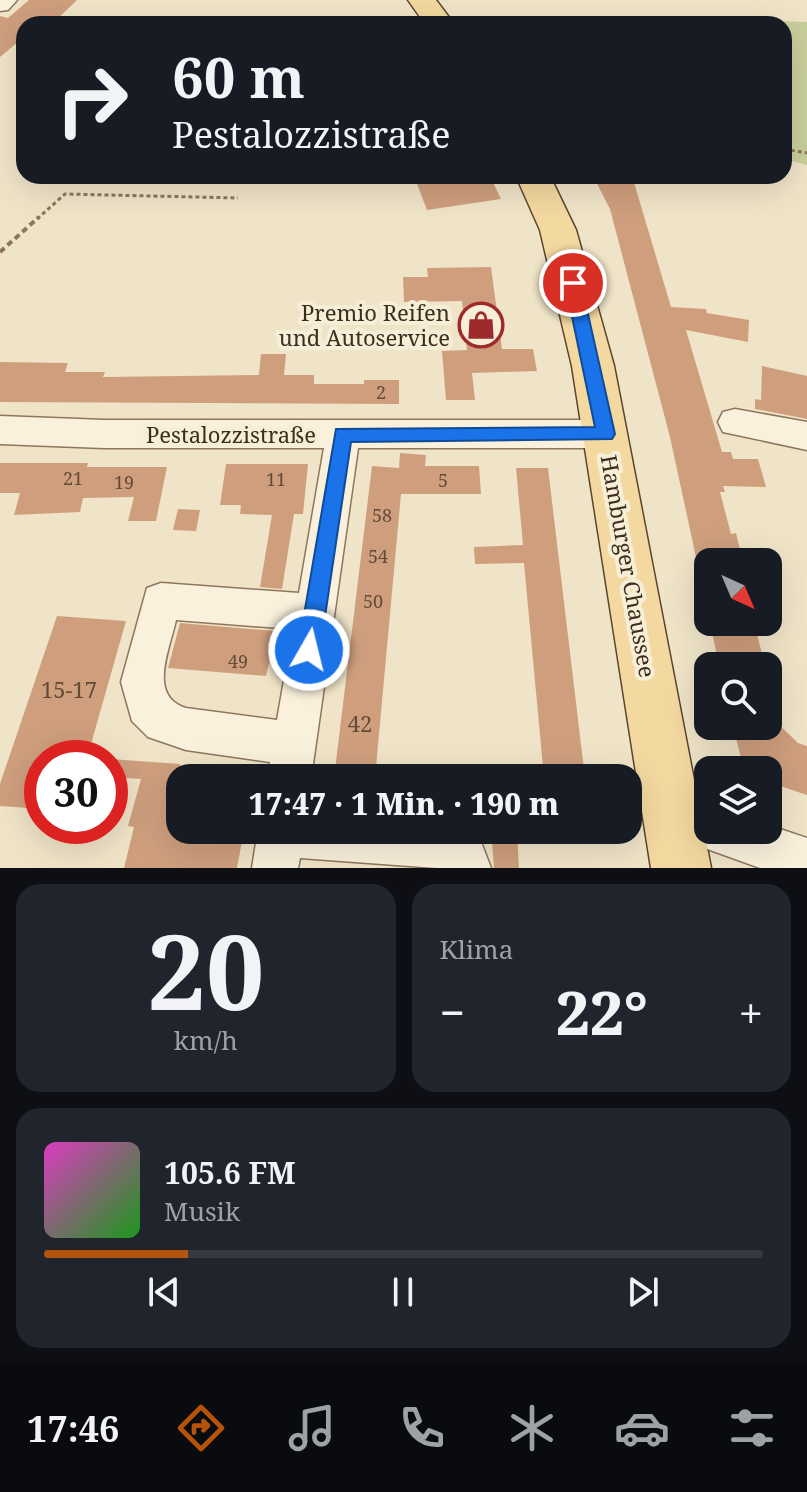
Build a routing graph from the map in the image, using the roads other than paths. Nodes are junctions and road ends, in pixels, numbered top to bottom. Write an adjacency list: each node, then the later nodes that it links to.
1 (6, 0): 2 (street)
2 (0, 5)
3 (537, 184): 6 (main road, Hamburger Chaussee)
4 (735, 422): 8 (street)
5 (0, 430): 7 (street, Pestalozzistraße)
6 (606, 434): 7 (street, Pestalozzistraße); 11 (main road, Hamburger Chaussee)
7 (343, 435): 9 (street)
8 (807, 436)
9 (314, 612): 10 (street); 10 (street)
10 (292, 761)
11 (691, 835): 13 (street)
12 (279, 844): 14 (street)
13 (807, 861)
14 (468, 868)

